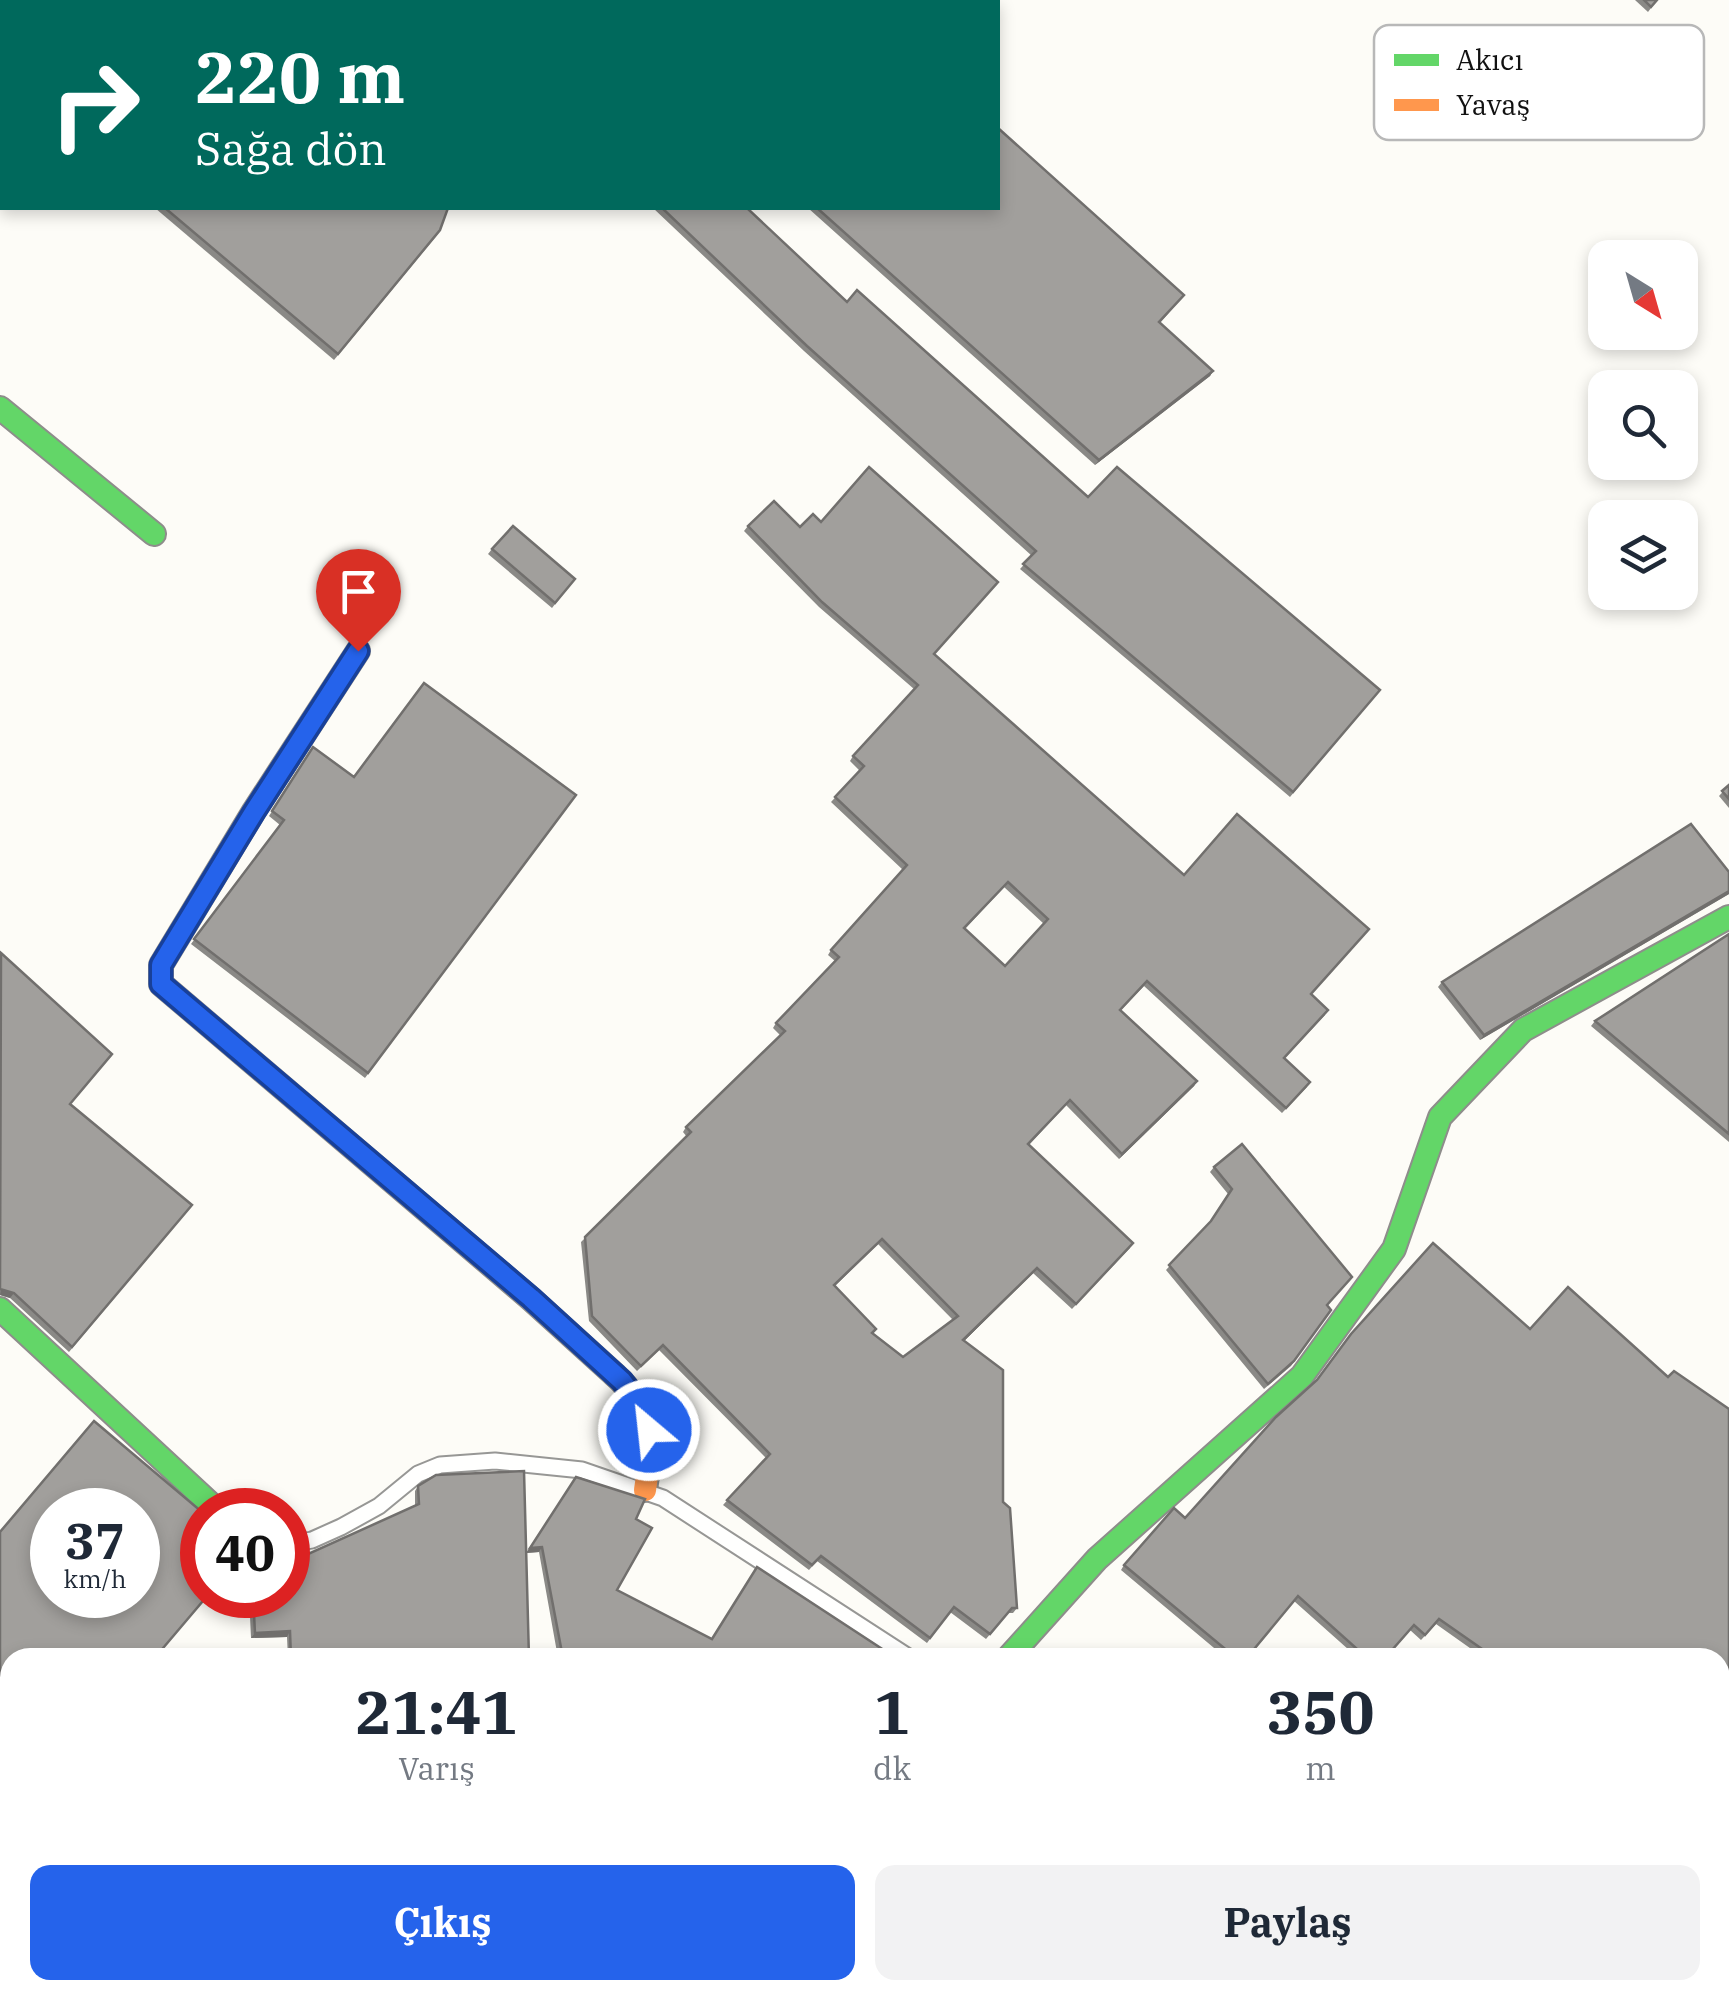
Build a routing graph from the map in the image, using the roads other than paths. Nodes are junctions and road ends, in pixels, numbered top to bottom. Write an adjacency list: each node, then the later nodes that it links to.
1 (0, 408): 2 (street)
2 (154, 534)
3 (358, 651): 7 (street)
4 (1729, 917): 10 (street)
5 (0, 1309): 6 (street)
6 (193, 1488)
7 (645, 1490): 8 (street); 9 (street)
8 (310, 1540)
9 (894, 1648)
10 (1017, 1648)

